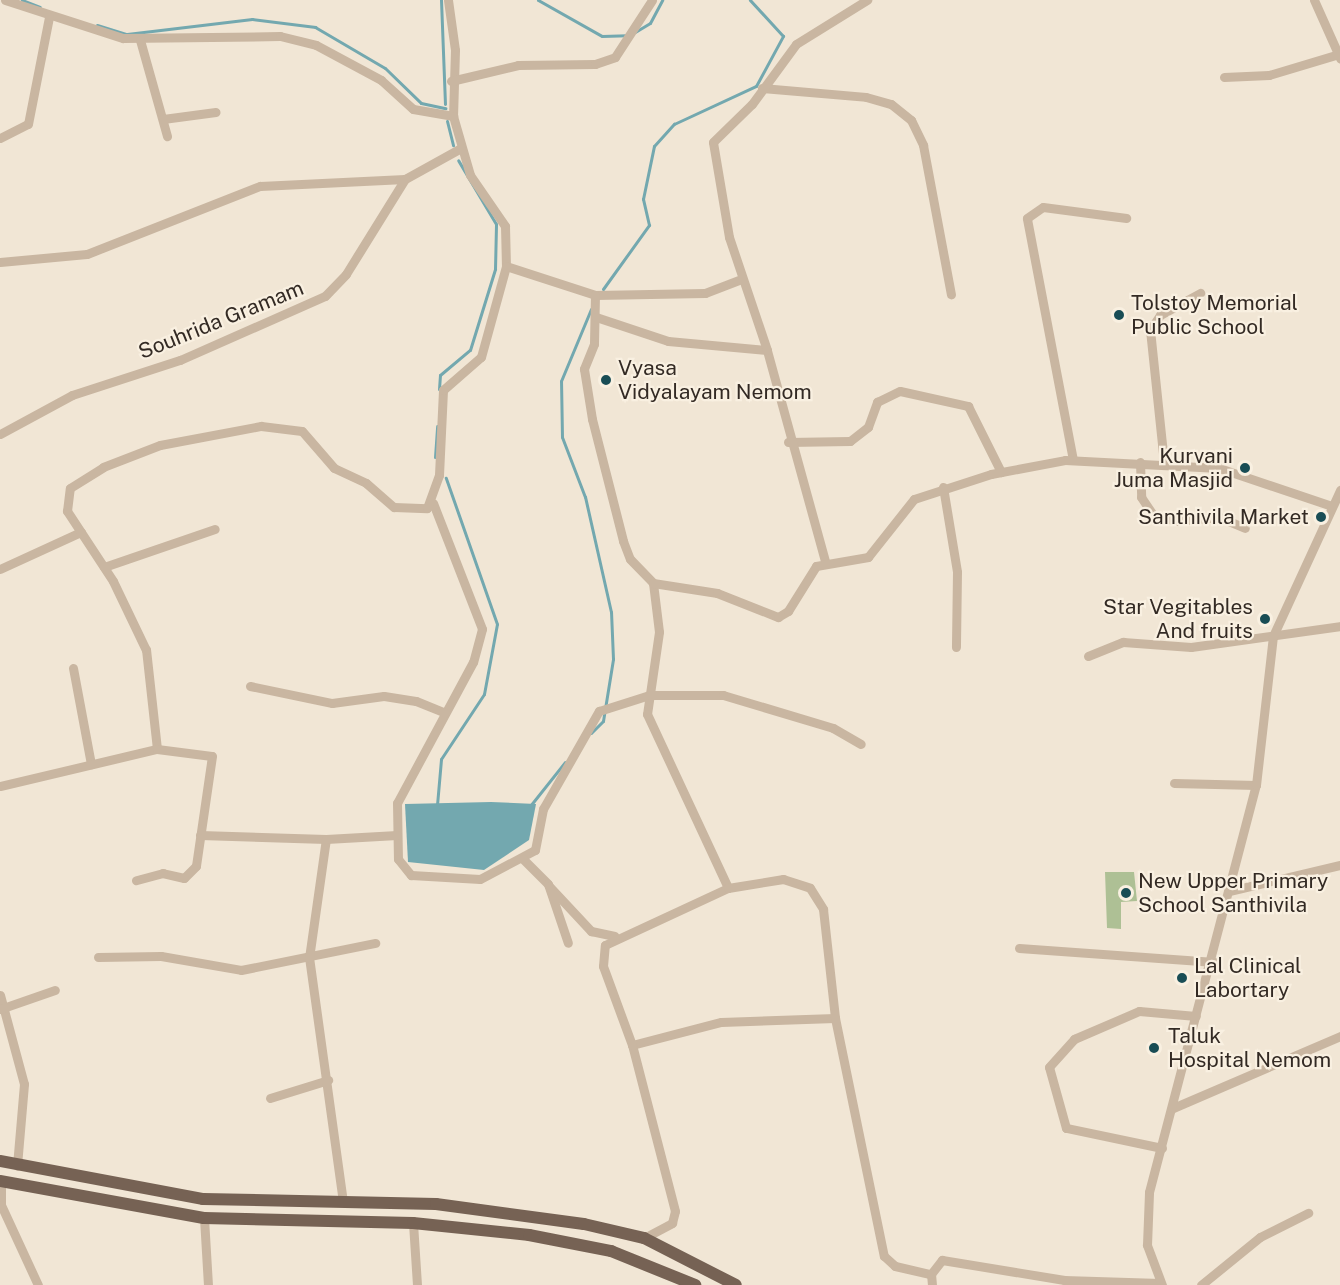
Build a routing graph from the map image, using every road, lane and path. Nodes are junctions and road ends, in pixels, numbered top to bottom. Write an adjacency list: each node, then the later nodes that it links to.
1 (5, 0): 6 (street)
2 (447, 0): 10 (street)
3 (652, 0): 10 (street)
4 (867, 0): 11 (street)
5 (1314, 0): 8 (street)
6 (49, 17): 7 (street); 16 (street)
7 (140, 40): 13 (street); 14 (street)
8 (1339, 56): 9 (street)
9 (1224, 76)
10 (451, 81): 13 (street)
11 (762, 88): 22 (street); 24 (street)
12 (216, 112): 14 (street)
13 (453, 116): 17 (street)
14 (163, 119): 15 (street)
15 (167, 136)
16 (0, 138)
17 (461, 148): 18 (street); 21 (street)
18 (405, 178): 20 (street); 28 (street, Souhrida Gramam)
19 (1126, 218): 30 (street)
20 (0, 262)
21 (506, 266): 25 (street); 36 (street)
22 (741, 279): 25 (street); 27 (street)
23 (1200, 293): 32 (street)
24 (951, 294)
25 (595, 295): 26 (street)
26 (596, 317): 27 (street); 44 (street)
27 (767, 350): 29 (street)
28 (0, 434)
29 (788, 442): 33 (street); 41 (street)
30 (1073, 460): 31 (street); 33 (street)
31 (1140, 462): 32 (street); 38 (street)
32 (1164, 463): 37 (street)
33 (1001, 472): 34 (street)
34 (943, 487): 41 (street); 47 (street)
35 (1340, 490): 37 (street)
36 (433, 502): 40 (street); 52 (street)
37 (1332, 506): 46 (street)
38 (1245, 528)
39 (215, 529): 42 (street)
40 (81, 532): 42 (street); 43 (street)
41 (825, 561): 44 (street)
42 (104, 567): 54 (street)
43 (0, 569)
44 (653, 583): 51 (street)
45 (1340, 626): 46 (street)
46 (1273, 636): 48 (street); 57 (street)
47 (956, 647)
48 (1088, 656)
49 (73, 668): 55 (street)
50 (250, 686): 52 (street)
51 (649, 695): 53 (street); 62 (street); 66 (street)
52 (445, 714): 60 (street)
53 (861, 744)
54 (157, 749): 55 (street); 59 (street)
55 (91, 765): 58 (street)
56 (1174, 783): 57 (street)
57 (1256, 785): 67 (street)
58 (0, 786)
59 (200, 835): 61 (street); 64 (street)
60 (397, 835): 61 (street); 62 (street)
61 (326, 839): 73 (street)
62 (522, 859): 65 (street)
63 (1340, 865): 67 (street)
64 (136, 880)
65 (548, 884): 68 (street); 70 (street)
66 (728, 888): 68 (street); 79 (street)
67 (1229, 891): 74 (street)
68 (614, 936): 81 (street)
69 (375, 943): 73 (street)
70 (568, 943)
71 (1019, 948): 74 (street)
72 (98, 957): 73 (street)
73 (309, 957): 82 (street)
74 (1214, 962): 78 (street)
75 (55, 990): 77 (street)
76 (0, 995): 77 (street)
77 (2, 1008): 87 (street)
78 (1196, 1016): 84 (street); 85 (street)
79 (835, 1018): 81 (street); 94 (street)
80 (1340, 1036): 84 (street)
81 (632, 1044): 93 (street)
82 (328, 1080): 83 (street); 89 (street)
83 (270, 1098)
84 (1173, 1108): 85 (street)
85 (1162, 1148): 95 (street)
86 (0, 1161): 87 (main road)
87 (17, 1166): 89 (main road)
88 (1, 1181): 91 (main road); 96 (street)
89 (343, 1202): 93 (main road)
90 (1308, 1213): 102 (street)
91 (204, 1218): 92 (main road); 97 (street)
92 (413, 1223): 98 (street); 99 (main road)
93 (644, 1238): 100 (main road)
94 (930, 1274): 95 (street); 101 (street)
95 (1161, 1284)
96 (38, 1285)
97 (208, 1285)
98 (417, 1285)
99 (695, 1285)
100 (736, 1285)
101 (932, 1285)
102 (1201, 1285)

